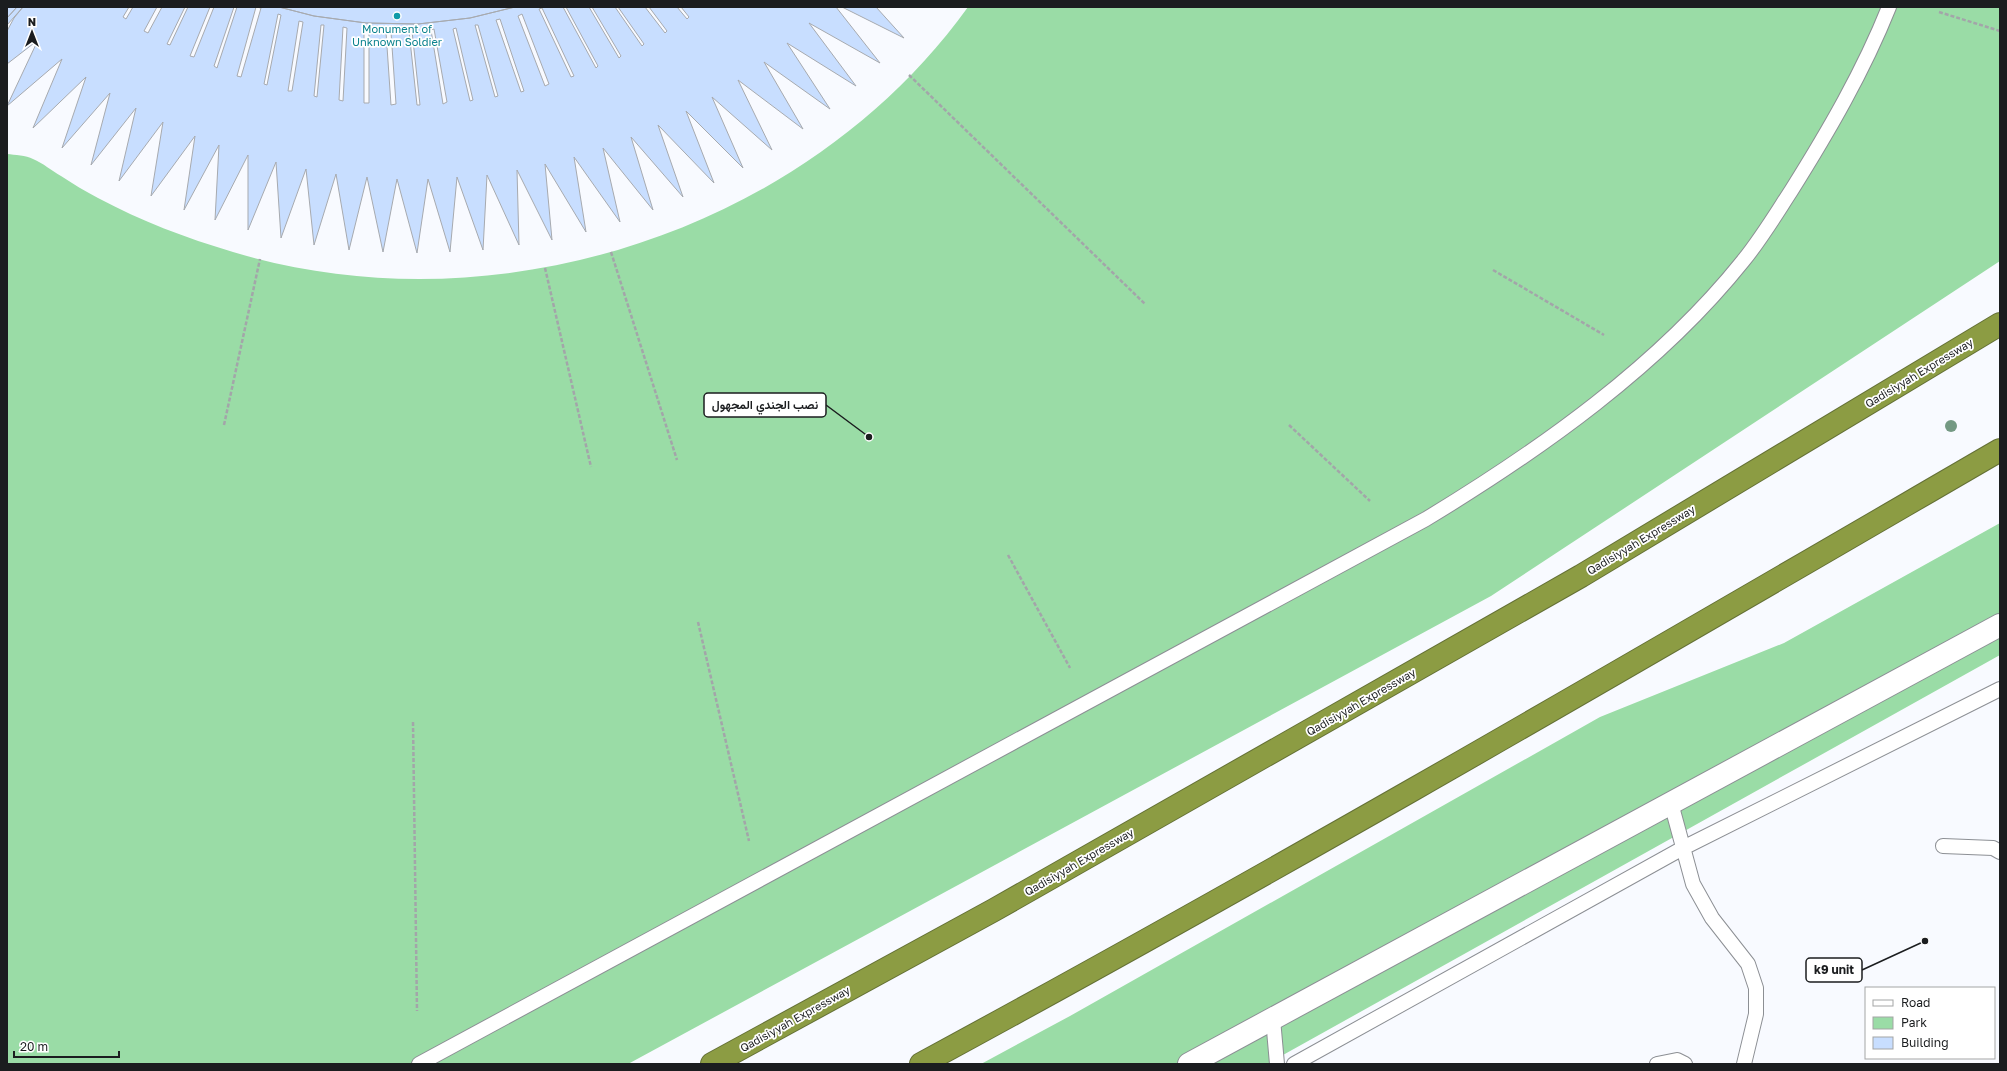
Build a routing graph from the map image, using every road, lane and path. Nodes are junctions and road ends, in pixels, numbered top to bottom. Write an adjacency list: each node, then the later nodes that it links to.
1 (1889, 7): 31 (lane)
2 (1939, 12): 3 (path)
3 (2000, 31)
4 (909, 75): 9 (path)
5 (611, 252): 15 (path)
6 (260, 259): 12 (path)
7 (545, 268): 16 (path)
8 (1493, 270): 11 (path)
9 (1146, 304)
10 (2000, 324): 32 (highway, Qadisiyyah Expressway)
11 (1604, 335)
12 (224, 425)
13 (1288, 425): 17 (path)
14 (2000, 450): 33 (highway)
15 (677, 460)
16 (591, 467)
17 (1370, 501)
18 (1008, 555): 21 (path)
19 (698, 622): 25 (path)
20 (2000, 625): 24 (street)
21 (1070, 668)
22 (2000, 689): 27 (lane)
23 (413, 722): 29 (path)
24 (1671, 803): 27 (lane); 30 (street)
25 (748, 841)
26 (1943, 846): 28 (lane)
27 (1683, 848): 36 (lane); 39 (lane)
28 (2000, 852)
29 (417, 1011)
30 (1273, 1019): 34 (street); 35 (lane)
31 (419, 1064)
32 (712, 1064)
33 (921, 1064)
34 (1189, 1064)
35 (1277, 1064)
36 (1294, 1064)
37 (1657, 1064): 38 (lane)
38 (1685, 1064)
39 (1744, 1064)

